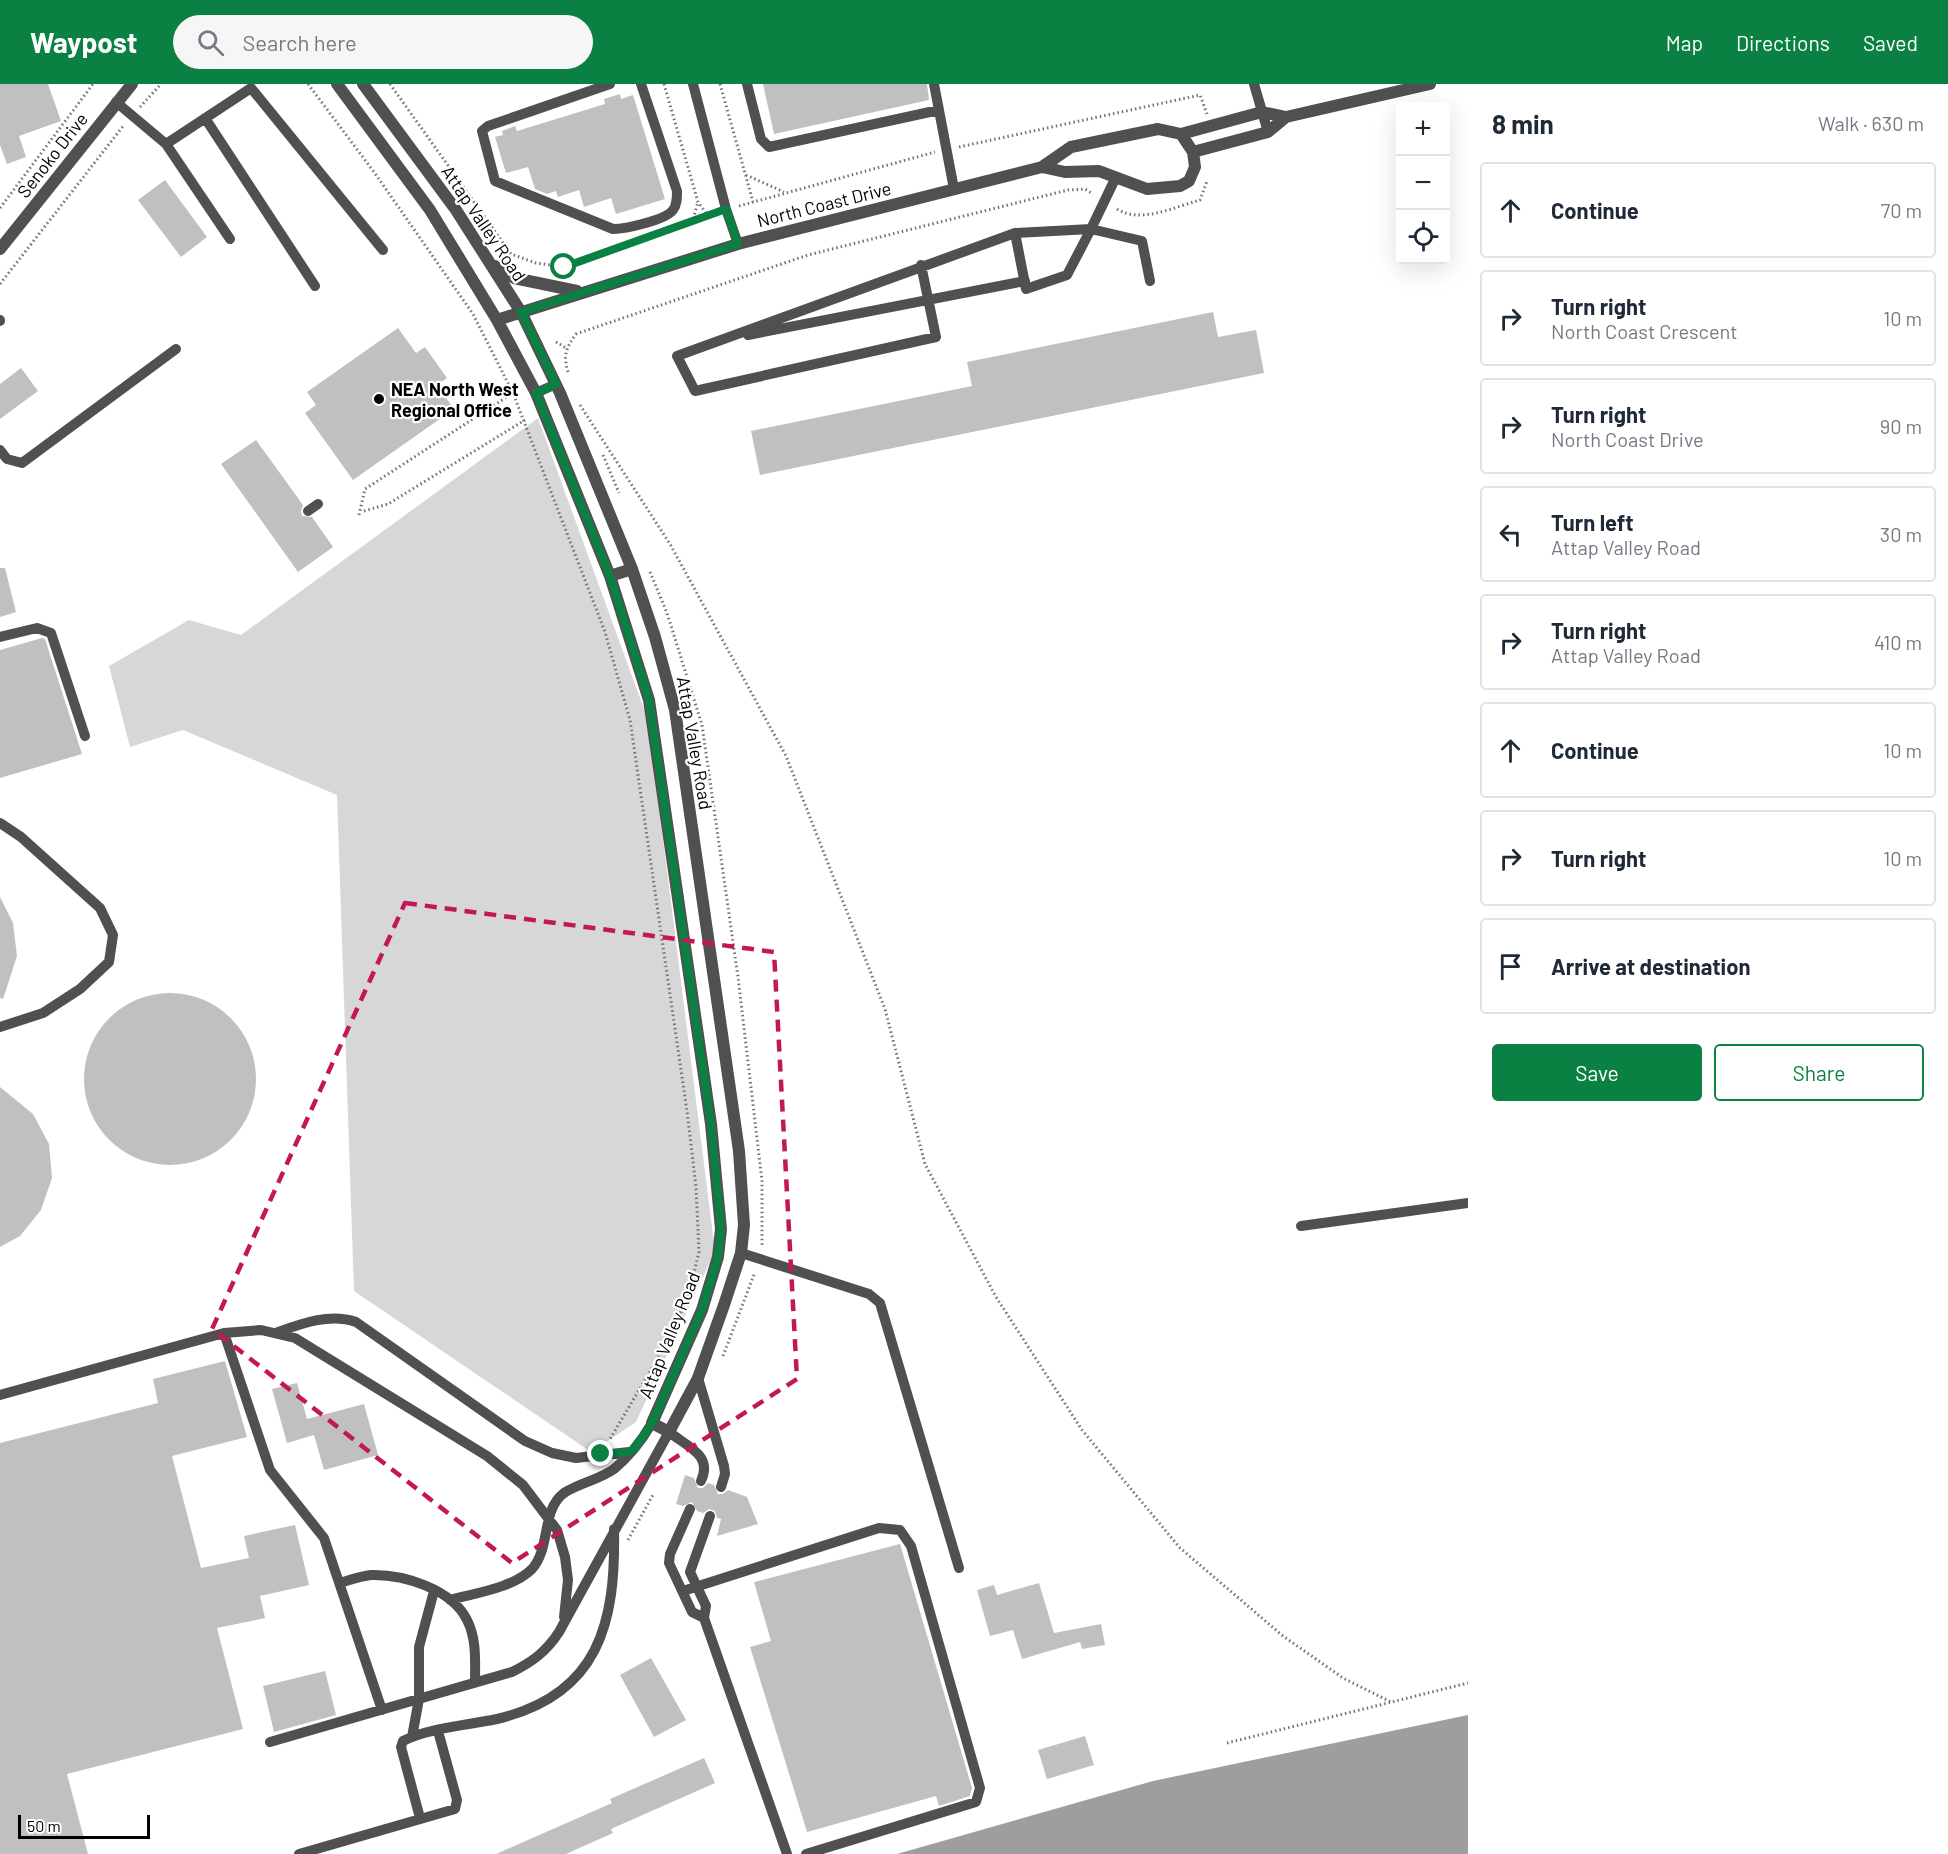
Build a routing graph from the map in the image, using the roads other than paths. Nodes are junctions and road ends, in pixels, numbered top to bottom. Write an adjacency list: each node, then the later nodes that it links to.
1 (132, 84): 11 (street, Senoko Drive)
2 (337, 84): 37 (street, Attap Valley Road)
3 (363, 84): 29 (street, Attap Valley Road)
4 (610, 84): 5 (lane)
5 (641, 84)
6 (693, 84): 26 (lane)
7 (747, 84): 12 (lane)
8 (934, 84): 12 (lane)
9 (1254, 84): 13 (lane)
10 (1430, 84): 14 (street)
11 (116, 102): 18 (lane); 27 (street, Senoko Drive)
12 (939, 110): 22 (lane)
13 (1262, 112): 14 (street); 16 (lane); 17 (street)
14 (1286, 117): 16 (street)
15 (205, 118): 18 (lane); 28 (lane); 33 (lane)
16 (1268, 132): 19 (street)
17 (1181, 134): 19 (street); 20 (street, North Coast Drive)
18 (166, 144): 25 (lane)
19 (1193, 152): 21 (street, North Coast Drive)
20 (1042, 167): 21 (street, North Coast Drive); 22 (street, North Coast Drive)
21 (1116, 177): 23 (lane)
22 (954, 189): 26 (street, North Coast Drive)
23 (1091, 229): 24 (lane); 31 (lane); 32 (lane)
24 (1015, 233): 30 (lane); 31 (lane)
25 (230, 239)
26 (738, 244): 34 (street, North Coast Drive)
27 (0, 249)
28 (383, 250)
29 (491, 263): 34 (street, North Coast Drive); 36 (street, Attap Valley Road)
30 (921, 265): 35 (lane); 38 (lane)
31 (1024, 281): 35 (lane)
32 (1150, 281)
33 (315, 286)
34 (581, 292): 36 (street, North Coast Drive)
35 (929, 301): 38 (lane); 38 (lane)
36 (521, 312): 37 (street, North Coast Drive); 40 (street, Attap Valley Road)
37 (497, 320): 41 (street, Attap Valley Road)
38 (719, 341)
39 (177, 349): 42 (lane)
40 (556, 384): 41 (lane); 45 (street, Attap Valley Road)
41 (536, 393): 46 (street, Attap Valley Road)
42 (0, 450)
43 (318, 504): 44 (lane)
44 (308, 511)
45 (632, 569): 46 (street); 53 (street, Attap Valley Road)
46 (610, 576): 58 (street, Attap Valley Road)
47 (0, 637): 48 (lane)
48 (85, 736)
49 (0, 823): 50 (lane)
50 (0, 1027)
51 (1468, 1203): 52 (lane)
52 (1301, 1226)
53 (741, 1253): 56 (street, Attap Valley Road); 67 (lane)
54 (278, 1332): 55 (lane); 60 (lane); 65 (lane)
55 (224, 1333): 57 (lane); 68 (lane)
56 (698, 1377): 59 (street, Attap Valley Road); 62 (lane)
57 (0, 1395)
58 (652, 1423): 59 (street); 60 (lane)
59 (669, 1431): 61 (lane); 66 (lane)
60 (629, 1452): 65 (lane)
61 (701, 1481)
62 (721, 1487)
63 (690, 1509): 71 (lane)
64 (710, 1516): 69 (lane)
65 (549, 1520): 72 (lane); 73 (lane)
66 (614, 1529): 73 (lane); 78 (lane)
67 (959, 1568)
68 (340, 1583): 70 (lane); 77 (lane)
69 (696, 1587): 71 (lane); 74 (lane); 84 (lane)
70 (434, 1591): 72 (lane); 76 (lane)
71 (683, 1591): 74 (lane)
72 (450, 1600): 75 (lane)
73 (564, 1617): 75 (lane)
74 (704, 1618): 83 (lane)
75 (475, 1683): 76 (lane)
76 (419, 1700): 77 (lane); 79 (lane)
77 (382, 1710): 80 (lane)
78 (438, 1731): 79 (lane); 81 (lane)
79 (412, 1737): 81 (lane)
80 (270, 1742)
81 (420, 1818): 82 (lane)
82 (298, 1854)
83 (787, 1854)
84 (806, 1854)

